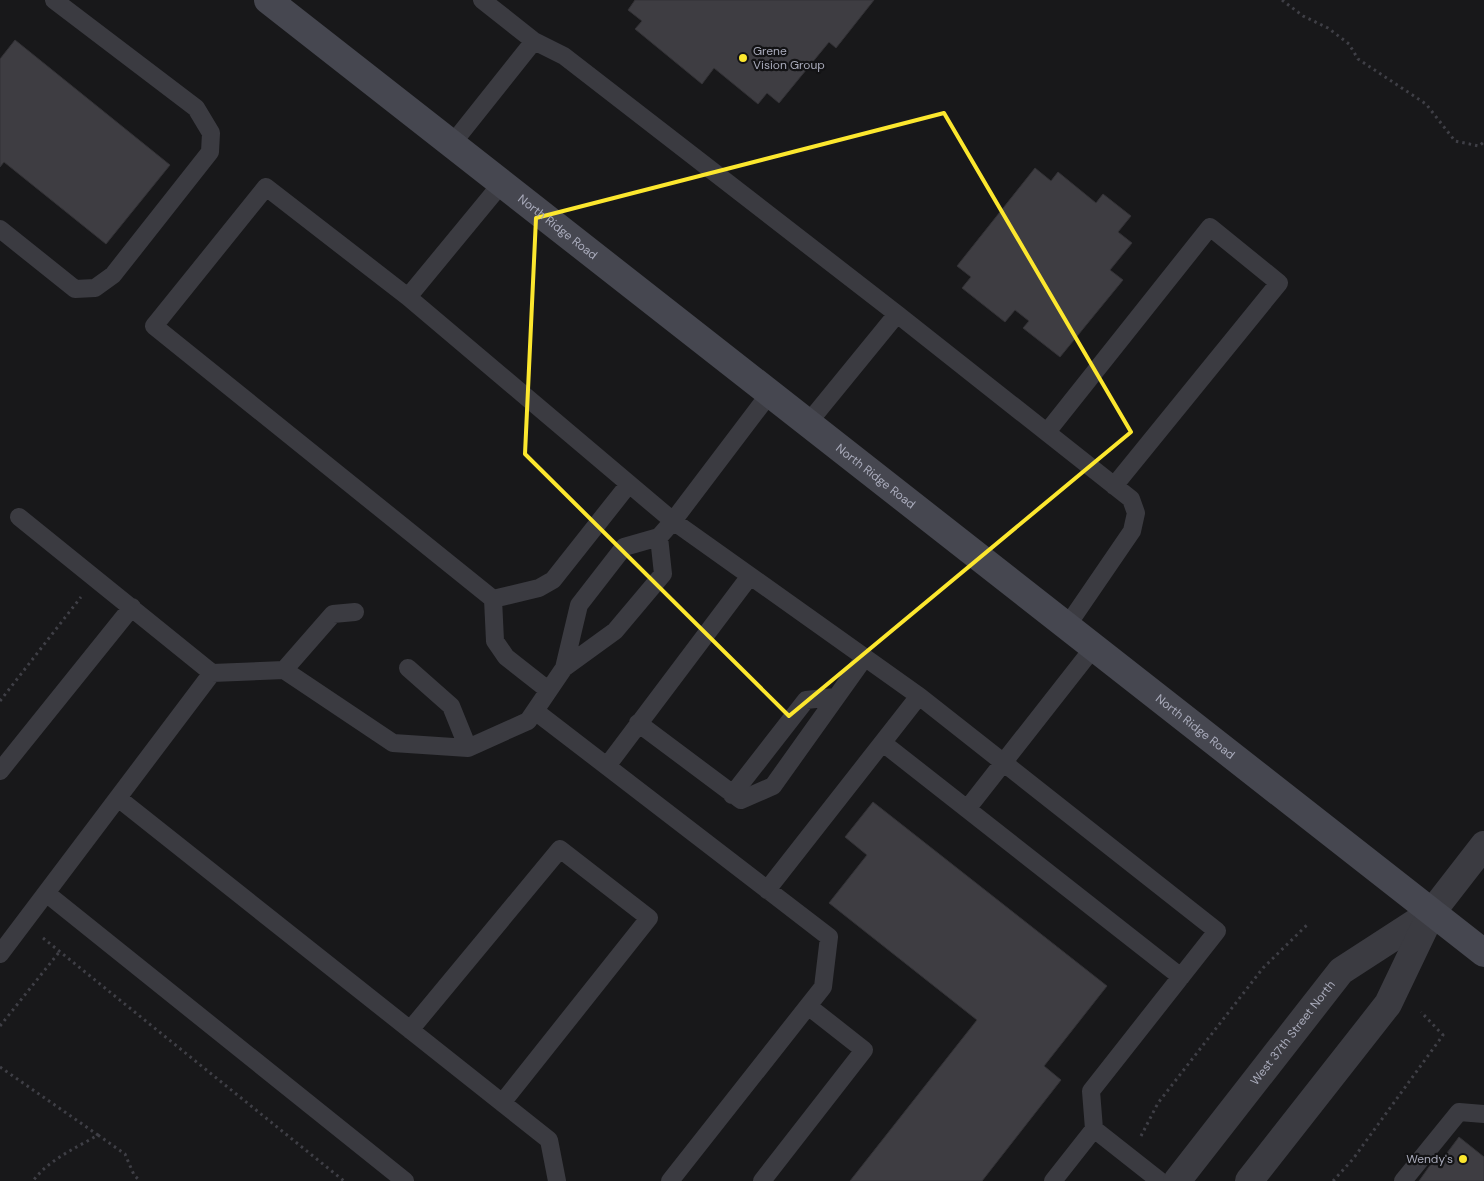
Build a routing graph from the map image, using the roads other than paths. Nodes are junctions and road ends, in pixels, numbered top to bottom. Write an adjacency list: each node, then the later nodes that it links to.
1 (54, 0): 7 (lane)
2 (268, 0): 5 (main road, North Ridge Road)
3 (482, 0): 4 (lane)
4 (534, 41): 5 (lane); 9 (lane)
5 (452, 144): 6 (main road, North Ridge Road)
6 (502, 183): 8 (lane); 10 (main road, North Ridge Road)
7 (0, 229)
8 (408, 297): 13 (lane); 19 (lane)
9 (897, 314): 11 (lane); 12 (lane)
10 (770, 393): 11 (main road, North Ridge Road); 16 (lane)
11 (808, 423): 22 (main road, North Ridge Road)
12 (1047, 432): 14 (lane); 14 (lane)
13 (629, 484): 16 (lane); 19 (lane)
14 (1114, 486): 22 (lane)
15 (19, 517): 20 (lane)
16 (673, 521): 17 (lane); 18 (lane)
17 (659, 537): 26 (lane); 26 (lane)
18 (750, 576): 24 (lane); 33 (lane)
19 (493, 599): 29 (lane)
20 (132, 607): 28 (lane); 38 (lane)
21 (355, 612): 27 (lane)
22 (1067, 626): 23 (main road, North Ridge Road)
23 (1094, 647): 36 (lane); 45 (main road, North Ridge Road)
24 (865, 657): 30 (lane); 31 (lane)
25 (408, 668): 35 (lane)
26 (564, 668): 29 (lane)
27 (284, 670): 28 (lane); 35 (lane)
28 (212, 673): 40 (lane)
29 (548, 690): 32 (lane)
30 (919, 696): 34 (lane); 36 (lane)
31 (835, 698): 39 (lane); 39 (lane)
32 (535, 711): 35 (lane); 37 (lane)
33 (638, 723): 37 (lane); 39 (lane)
34 (883, 743): 41 (lane); 43 (lane)
35 (468, 748)
36 (1003, 763): 41 (lane); 48 (lane)
37 (607, 766): 43 (lane)
38 (0, 771)
39 (732, 795)
40 (118, 798): 44 (lane); 50 (lane)
41 (967, 809): 48 (lane)
42 (1484, 845): 45 (street, West 37th Street North)
43 (767, 890): 49 (lane)
44 (46, 893): 46 (lane); 54 (lane)
45 (1432, 912): 47 (main road, North Ridge Road); 60 (street, West 37th Street North); 61 (street, West 37th Street North)
46 (2, 948)
47 (1484, 954)
48 (1181, 977): 53 (lane)
49 (808, 1006): 56 (lane); 57 (lane)
50 (410, 1030): 51 (lane); 51 (lane)
51 (502, 1103): 55 (lane)
52 (1484, 1114): 62 (lane)
53 (1094, 1129): 58 (lane); 59 (lane)
54 (405, 1181)
55 (557, 1181)
56 (670, 1181)
57 (762, 1181)
58 (1053, 1181)
59 (1160, 1181)
60 (1177, 1181)
61 (1249, 1181)
62 (1403, 1181)

